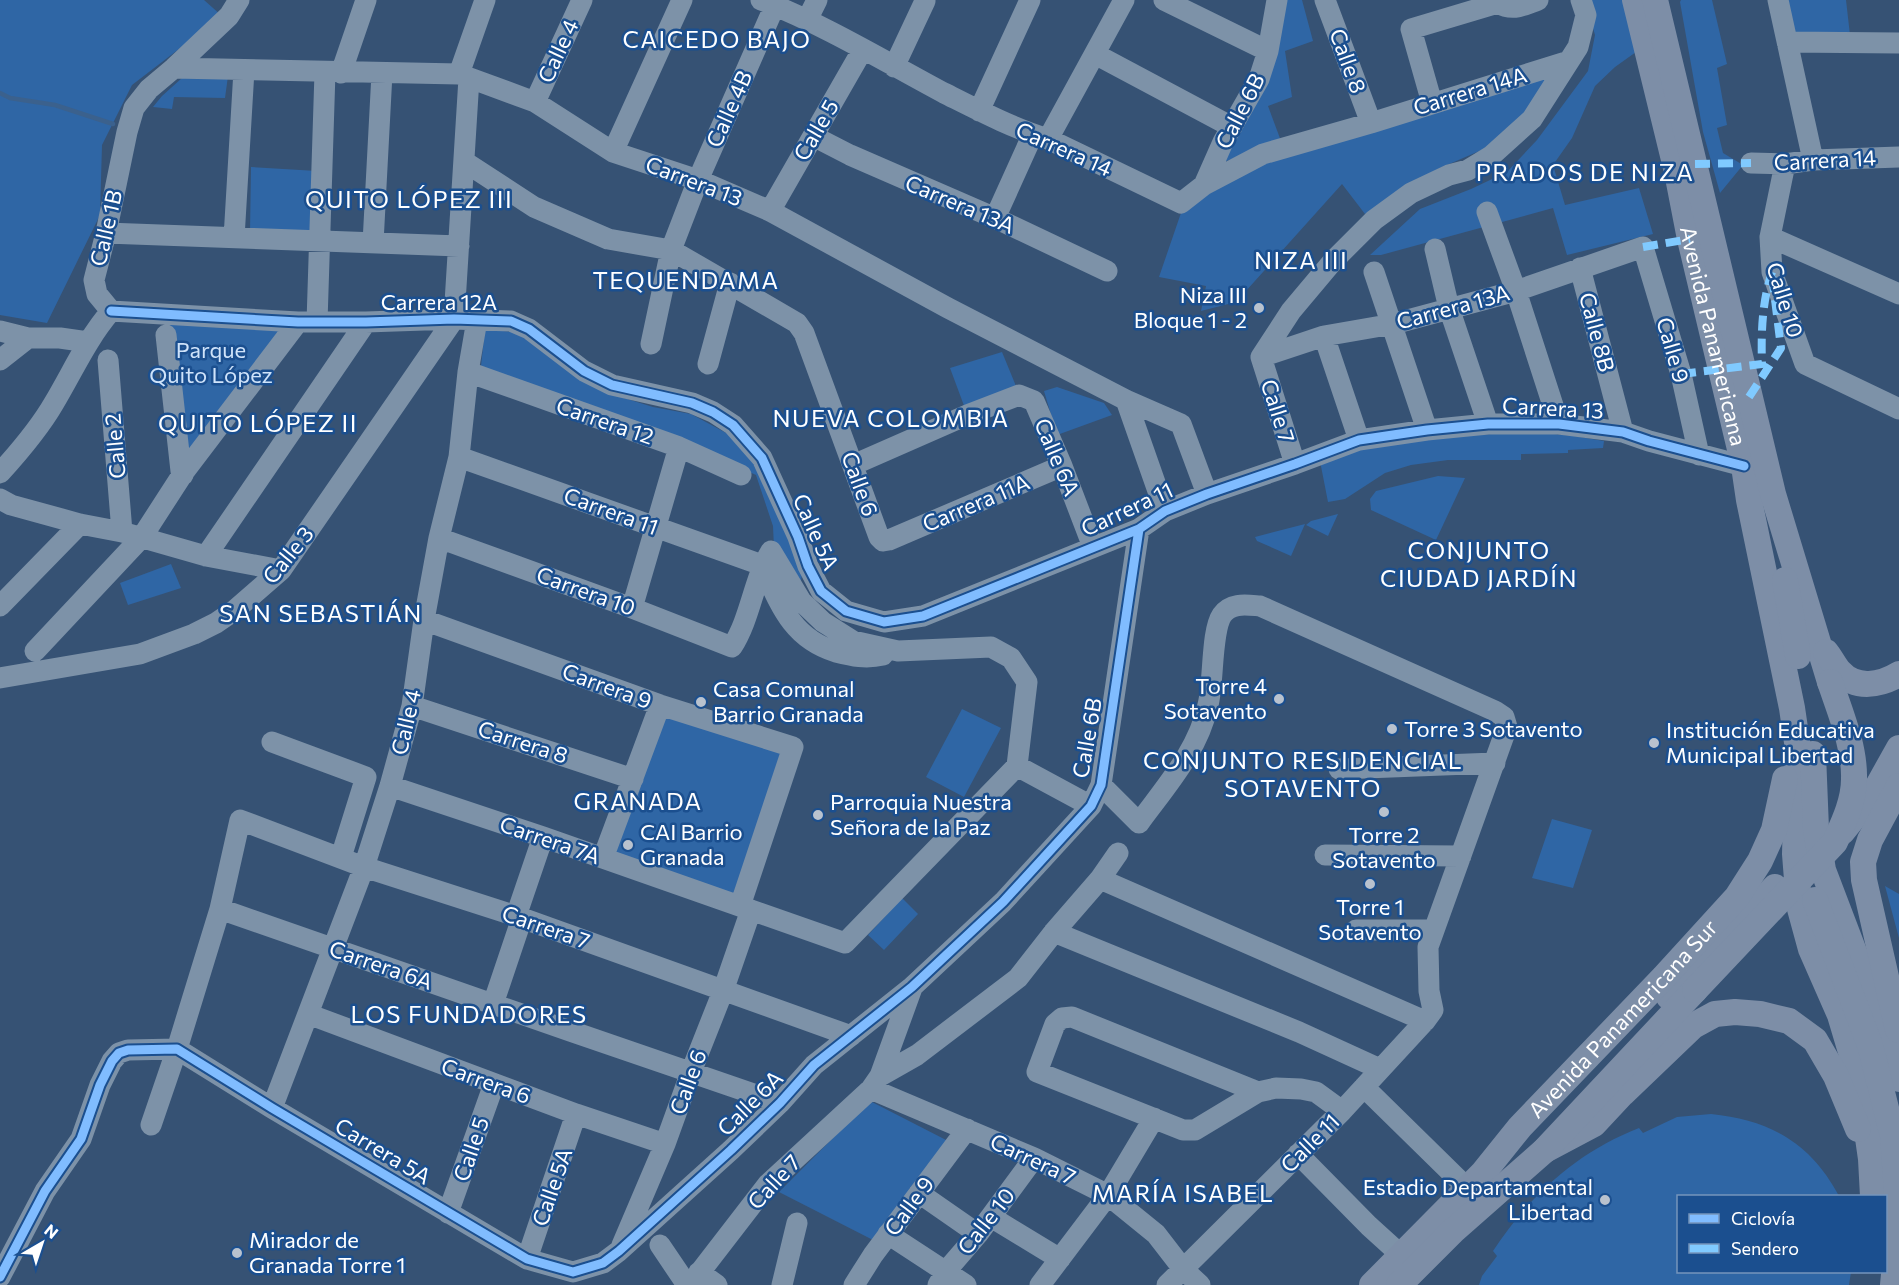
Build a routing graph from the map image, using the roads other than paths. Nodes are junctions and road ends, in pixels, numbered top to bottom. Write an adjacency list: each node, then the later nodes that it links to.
1 (239, 0): 27 (street, Calle 1B)
2 (366, 0): 29 (street)
3 (485, 0): 31 (street)
4 (582, 0): 32 (street, Calle 4)
5 (682, 0): 39 (street)
6 (817, 0): 19 (street)
7 (1030, 0): 34 (street)
8 (1124, 0): 24 (street)
9 (1164, 0): 23 (street)
10 (1277, 0): 23 (street, Calle 6B)
11 (1325, 0): 35 (street, Calle 8)
12 (1538, 0): 17 (street)
13 (1581, 0): 25 (street)
14 (1778, 0): 20 (street)
15 (926, 1): 26 (street)
16 (1652, 1): 89 (main road, Avenida Panamericana); 103 (main road, Avenida Panamericana)
17 (1498, 2): 33 (street)
18 (768, 3): 19 (street, Carrera 14); 45 (street, Calle 4B)
19 (807, 20): 22 (street, Carrera 14)
20 (1787, 42): 21 (street); 41 (street)
21 (1899, 42)
22 (863, 50): 26 (street, Carrera 14); 37 (street, Calle 5)
23 (1268, 51): 36 (street, Calle 6B)
24 (1095, 54): 36 (street); 38 (street)
25 (1569, 61): 33 (street, Carrera 14A); 78 (street)
26 (894, 67): 34 (street, Carrera 14)
27 (174, 68): 28 (street, Carrera 13); 50 (street, Calle 1B)
28 (244, 70): 29 (street, Carrera 13); 52 (street)
29 (333, 72): 30 (street, Carrera 13); 53 (street)
30 (382, 73): 31 (street, Carrera 13); 54 (street)
31 (464, 76): 32 (street, Carrera 13); 42 (street)
32 (535, 102): 39 (street, Carrera 13)
33 (1432, 103): 35 (street, Carrera 14A)
34 (979, 111): 38 (street, Carrera 14)
35 (1371, 123): 46 (street, Carrera 14)
36 (1232, 127): 46 (street, Calle 6B)
37 (813, 136): 47 (street, Calle 5); 49 (street, Carrera 13A)
38 (1040, 137): 46 (street, Carrera 14); 49 (street)
39 (613, 152): 45 (street, Carrera 13)
40 (1899, 157): 41 (street, Carrera 14)
41 (1813, 160): 44 (street, Carrera 14)
42 (465, 162): 55 (street); 58 (street, Calle 6)
43 (1751, 163): 44 (street, Carrera 14)
44 (1785, 164): 51 (street, Calle 10)
45 (698, 180): 47 (street, Carrera 13); 58 (street, Calle 4B)
46 (1204, 185)
47 (770, 211): 83 (street, Carrera 13)
48 (1487, 212): 63 (street)
49 (995, 218): 60 (street, Carrera 13A)
50 (106, 233): 52 (street); 66 (street, Calle 1B)
51 (1770, 237): 64 (street); 84 (street, Calle 10)
52 (234, 238): 53 (street)
53 (320, 241): 54 (street); 69 (street)
54 (373, 243): 55 (street)
55 (459, 246): 67 (street)
56 (1643, 247): 59 (street, Carrera 13A); 92 (street, Calle 9)
57 (1435, 249): 65 (street)
58 (671, 250): 62 (street, Calle 6); 77 (street, Calle 4B)
59 (1580, 268): 63 (street, Carrera 13A); 88 (street, Calle 8B)
60 (1107, 271)
61 (1374, 272): 71 (street)
62 (730, 283): 81 (street); 96 (street, Calle 6)
63 (1516, 291): 65 (street, Carrera 13A); 86 (street)
64 (1899, 294)
65 (1449, 308): 71 (street, Carrera 13A); 85 (street)
66 (111, 311): 69 (street, Carrera 12A); 76 (street)
67 (454, 319): 68 (street, Carrera 12A); 70 (street, Carrera 12A); 117 (street, Calle 3)
68 (477, 320): 82 (street, Calle 4); 94 (street, Carrera 12A)
69 (308, 322): 70 (street, Carrera 12A); 100 (street)
70 (366, 322): 114 (street)
71 (1393, 324): 74 (street, Carrera 13A); 87 (street)
72 (0, 331): 75 (street)
73 (166, 335): 100 (street)
74 (1324, 336): 78 (street, Carrera 13A); 90 (street)
75 (28, 338): 76 (street); 79 (street)
76 (88, 342): 99 (street)
77 (651, 344)
78 (1261, 357): 95 (street, Calle 7)
79 (0, 360)
80 (108, 360): 109 (street, Calle 2)
81 (708, 364)
82 (468, 372): 91 (street, Carrera 12); 93 (street, Calle 4)
83 (1126, 400): 102 (street, Carrera 13); 105 (street)
84 (1899, 409)
85 (1488, 424): 86 (street, Carrera 13); 87 (street, Carrera 13)
86 (1559, 424): 88 (street, Carrera 13)
87 (1427, 430): 90 (street, Carrera 11)
88 (1623, 432): 92 (street, Carrera 13)
89 (1736, 435): 92 (street); 98 (main road, Avenida Panamericana)
90 (1359, 440): 95 (street, Carrera 11)
91 (679, 447): 101 (street, Carrera 12); 107 (street)
92 (1699, 455): 98 (street, Carrera 13)
93 (459, 457): 107 (street, Carrera 11); 111 (street, Calle 4)
94 (762, 458): 116 (street, Calle 5A)
95 (1295, 464): 102 (street, Carrera 11)
96 (853, 465): 97 (street, Calle 6A); 112 (street, Calle 6)
97 (1062, 466): 112 (street, Carrera 11A); 113 (street, Calle 6A)
98 (1744, 466): 130 (main road, Avenida Panamericana)
99 (0, 474)
100 (183, 475): 110 (street)
101 (741, 475)
102 (1207, 494): 105 (street, Carrera 11)
103 (1773, 494): 123 (main road, Avenida Panamericana); 165 (main road)
104 (4, 507): 106 (street)
105 (1165, 511): 108 (street, Carrera 11)
106 (80, 524): 109 (street); 119 (street)
107 (655, 527): 115 (street, Carrera 11); 120 (street)
108 (1138, 529): 113 (street, Carrera 11); 140 (street, Calle 6B)
109 (122, 532): 110 (street)
110 (142, 537): 114 (street); 124 (street)
111 (439, 537): 120 (street, Carrera 10); 122 (street, Calle 4)
112 (889, 540)
113 (1093, 547): 121 (street, Carrera 11)
114 (206, 556): 117 (street)
115 (762, 565): 118 (street); 120 (street, Carrera 10); 125 (street)
116 (808, 566): 118 (street); 121 (street, Calle 5A)
117 (281, 570): 127 (street, Calle 3)
118 (801, 601): 125 (street)
119 (0, 606)
120 (632, 608)
121 (846, 611)
122 (424, 620): 128 (street, Carrera 9); 129 (street, Calle 4)
123 (1816, 636): 126 (main road); 145 (main road, Avenida Panamericana, bridge)
124 (35, 651)
125 (898, 651): 136 (street)
126 (1899, 674)
127 (0, 678)
128 (660, 705): 133 (street, Carrera 9); 138 (street)
129 (412, 706): 138 (street, Carrera 8); 141 (street, Calle 4)
130 (1792, 708): 189 (main road); 190 (main road, Avenida Panamericana Sur)
131 (1899, 726): 139 (main road)
132 (272, 742): 149 (street)
133 (793, 747): 155 (street, Calle 6)
134 (1899, 748): 145 (main road, bridge)
135 (1494, 763): 137 (street); 140 (street); 148 (street)
136 (1017, 766): 143 (street); 155 (street, Carrera 7A)
137 (1340, 769)
138 (633, 779): 150 (street)
139 (1869, 782)
140 (1101, 785): 143 (street, Calle 6B)
141 (390, 786): 144 (street, Carrera 7A); 151 (street, Calle 4)
142 (1899, 786): 168 (main road)
143 (1091, 806): 162 (street, Calle 6B)
144 (543, 837): 150 (street, Carrera 7A); 157 (street)
145 (1835, 842): 186 (main road, bridge)
146 (1118, 853): 152 (street)
147 (1325, 855): 148 (street)
148 (1461, 856): 159 (street)
149 (341, 857): 151 (street, Carrera 7); 156 (street, Carrera 7)
150 (603, 858): 155 (street, Carrera 7A)
151 (364, 867): 157 (street, Carrera 7); 161 (street, Calle 4)
152 (1100, 879): 160 (street); 167 (street)
153 (1775, 887): 190 (main road)
154 (1815, 900): 216 (main road)
155 (746, 908): 163 (street, Calle 6)
156 (220, 909): 161 (street, Carrera 6A); 170 (street)
157 (519, 917): 163 (street, Carrera 7); 164 (street)
158 (1356, 930): 159 (street)
159 (1434, 930): 167 (street)
160 (1054, 932): 171 (street); 174 (street)
161 (333, 949): 164 (street, Carrera 6A); 166 (street, Calle 4)
162 (912, 987): 169 (street, Calle 6A); 174 (street)
163 (723, 991): 169 (street, Carrera 7); 172 (street, Calle 6)
164 (493, 1004): 172 (street, Carrera 6A)
165 (1877, 1012): 168 (street); 173 (main road)
166 (308, 1014): 175 (street, Carrera 6); 179 (street, Calle 4)
167 (1425, 1022): 171 (street, Calle 11)
168 (1899, 1034): 173 (main road)
169 (851, 1036): 178 (street, Calle 6A)
170 (177, 1049): 179 (street, Carrera 5A); 183 (street); 204 (street)
171 (1380, 1069): 176 (street, Calle 11)
172 (691, 1072): 178 (street, Carrera 6A); 185 (street, Calle 6)
173 (1898, 1072)
174 (875, 1082): 184 (street, Carrera 7); 206 (street, Calle 7)
175 (494, 1084): 181 (street, Carrera 6); 194 (street, Calle 5)
176 (1364, 1087): 180 (street, Calle 11); 190 (street)
177 (1258, 1092): 180 (street); 182 (street); 182 (street)
178 (780, 1103): 199 (street, Calle 6A)
179 (272, 1108): 194 (street, Carrera 5A)
180 (1342, 1111): 187 (street, Calle 11)
181 (576, 1114): 185 (street, Carrera 6); 202 (street, Calle 5A)
182 (1154, 1118): 192 (street)
183 (151, 1125)
184 (967, 1129): 188 (street, Carrera 7); 191 (street, Calle 9)
185 (665, 1144): 199 (street, Calle 6)
186 (1545, 1150): 189 (main road); 215 (main road, Avenida Panamericana Sur)
187 (1298, 1154): 200 (street); 203 (street, Calle 11)
188 (1034, 1158): 192 (street, Carrera 7); 196 (street, Calle 10)
189 (1871, 1158): 193 (main road)
190 (1475, 1181): 200 (main road, Avenida Panamericana Sur)
191 (919, 1192): 196 (street); 197 (street, Calle 9)
192 (1108, 1195): 201 (street); 203 (street, Carrera 7)
193 (1873, 1195)
194 (448, 1214): 202 (street, Carrera 5A)
195 (797, 1223): 208 (street)
196 (984, 1226): 201 (street); 205 (street, Calle 10)
197 (888, 1234): 205 (street); 209 (street, Calle 9)
198 (660, 1245): 206 (street)
199 (619, 1251): 202 (street, Carrera 5A)
200 (1401, 1255): 214 (main road, Avenida Panamericana Sur)
201 (1060, 1258): 211 (street)
202 (527, 1259)
203 (1183, 1269): 212 (street, Calle 11); 213 (street, Carrera 7)
204 (0, 1276)
205 (942, 1278): 210 (street)
206 (692, 1281): 207 (street)
207 (717, 1285)
208 (782, 1285)
209 (854, 1285)
210 (966, 1285)
211 (1040, 1285)
212 (1167, 1285)
213 (1200, 1285)
214 (1372, 1285)
215 (1399, 1285)
216 (1893, 1285)

